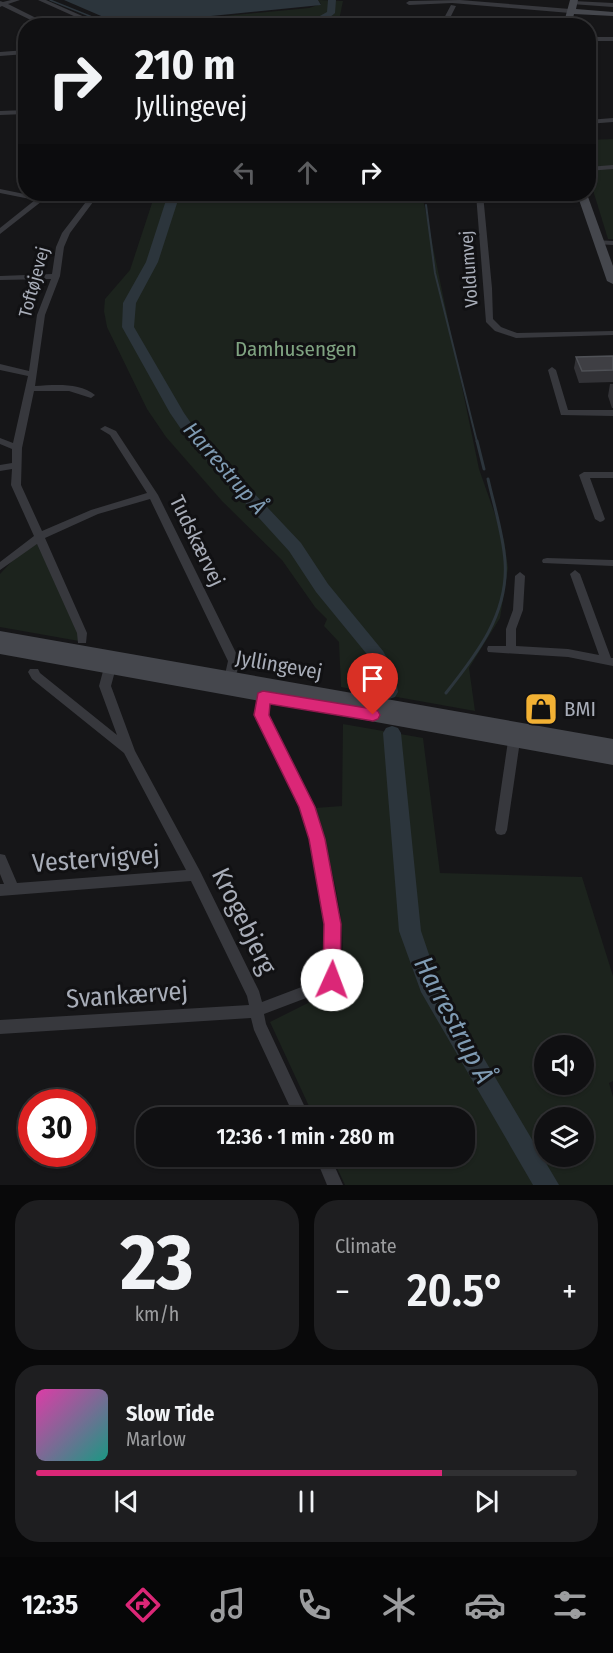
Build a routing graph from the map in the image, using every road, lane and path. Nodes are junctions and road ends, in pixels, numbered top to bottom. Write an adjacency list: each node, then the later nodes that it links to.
1 (17, 0): 5 (street)
2 (41, 0): 10 (street)
3 (452, 2): 4 (street); 6 (street); 11 (street)
4 (409, 3)
5 (1, 4): 9 (street)
6 (572, 5): 7 (street); 8 (street)
7 (613, 5)
8 (613, 14)
9 (32, 18)
10 (83, 18)
11 (447, 18)
12 (596, 39): 13 (street)
13 (613, 39)
14 (18, 53): 15 (street)
15 (0, 54)
16 (18, 112): 17 (street)
17 (0, 113)
18 (613, 120): 19 (street)
19 (596, 121)
20 (613, 167): 21 (street)
21 (596, 168)
22 (0, 191): 23 (street)
23 (18, 193)
24 (38, 201): 28 (street)
25 (90, 201): 31 (street, Toftøjevej)
26 (480, 201): 34 (street, Voldumvej)
27 (584, 201): 29 (street)
28 (1, 230)
29 (598, 242): 30 (street); 33 (street)
30 (613, 243)
31 (56, 276): 32 (street); 37 (street, Toftøjevej)
32 (0, 278)
33 (613, 281)
34 (613, 333)
35 (0, 367): 37 (street)
36 (552, 370): 40 (street)
37 (33, 374): 38 (street, Toftøjevej)
38 (30, 388): 39 (street); 43 (street, Toftøjevej)
39 (91, 395)
40 (613, 413)
41 (105, 429): 47 (street, Tudskærvej)
42 (0, 441): 43 (street)
43 (17, 450): 44 (street, Toftøjevej)
44 (15, 465): 45 (street); 49 (street, Toftøjevej)
45 (0, 468)
46 (613, 475): 48 (street)
47 (153, 495): 49 (street); 63 (street, Tudskærvej)
48 (600, 519)
49 (39, 537): 52 (street); 56 (street)
50 (547, 561): 51 (street)
51 (613, 563)
52 (0, 567)
53 (575, 574): 60 (street)
54 (520, 576): 59 (street)
55 (0, 637): 61 (street, Jyllingevej)
56 (82, 640)
57 (0, 648): 61 (street, Jyllingevej)
58 (492, 649): 59 (street)
59 (511, 650): 60 (street)
60 (610, 662)
61 (111, 663): 63 (street, Jyllingevej); 64 (street, Jyllingevej); 67 (street, Krogebjerg)
62 (34, 672): 67 (street, Krogebjerg)
63 (230, 679): 66 (street, Jyllingevej)
64 (263, 697): 65 (street, Jyllingevej); 73 (street)
65 (514, 741): 68 (street, Jyllingevej); 69 (street)
66 (613, 746)
67 (129, 751): 71 (street, Krogebjerg)
68 (613, 758)
69 (501, 830)
70 (0, 859): 72 (street)
71 (195, 875): 72 (street, Vestervigvej); 73 (street, Krogebjerg)
72 (7, 889)
73 (256, 1011): 74 (street, Svankærvej); 75 (street, Krogebjerg)
74 (0, 1027)
75 (298, 1107)
76 (327, 1167): 77 (street)
77 (336, 1185)

